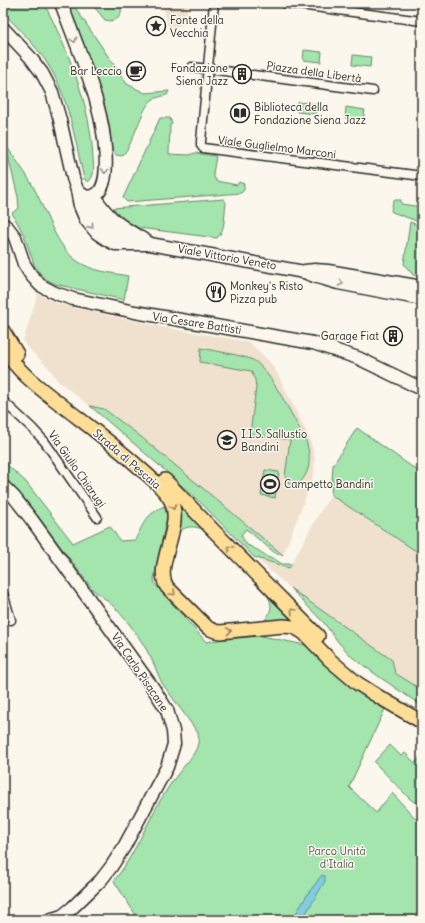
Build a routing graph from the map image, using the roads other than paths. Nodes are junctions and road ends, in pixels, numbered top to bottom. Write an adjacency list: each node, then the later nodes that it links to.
1 (61, 3): 13 (street, one-way to 13)
2 (214, 3): 7 (street, Viale Guglielmo Marconi)
3 (284, 3): 4 (street)
4 (422, 21)
5 (3, 28): 12 (street, Viale Vittorio Veneto)
6 (192, 67): 7 (street)
7 (208, 69): 8 (street); 11 (street, Viale Guglielmo Marconi)
8 (232, 72)
9 (253, 75): 10 (street, Piazza della Libertà)
10 (373, 91)
11 (422, 176)
12 (77, 190): 13 (street); 15 (street, Viale Vittorio Veneto, one-way to 15)
13 (95, 194): 15 (street, Viale Vittorio Veneto); 16 (street, Viale Vittorio Veneto)
14 (3, 224): 22 (street, Via Cesare Battisti)
15 (135, 243): 16 (street, Viale Vittorio Veneto)
16 (150, 244): 17 (street, Viale Vittorio Veneto)
17 (304, 272): 18 (street, Viale Vittorio Veneto); 19 (street, Viale Vittorio Veneto, one-way to 19)
18 (422, 287)
19 (422, 300)
20 (3, 331): 28 (main road, Strada di Pescaia, one-way to 20)
21 (3, 348): 29 (main road, Strada di Pescaia, one-way to 29)
22 (422, 389)
23 (3, 401): 25 (street, Via Giulio Chiarugi)
24 (3, 486): 30 (street, Via Carlo Pisacane)
25 (97, 516)
26 (3, 593): 27 (street)
27 (11, 620)
28 (422, 713)
29 (422, 722)
30 (49, 920)

